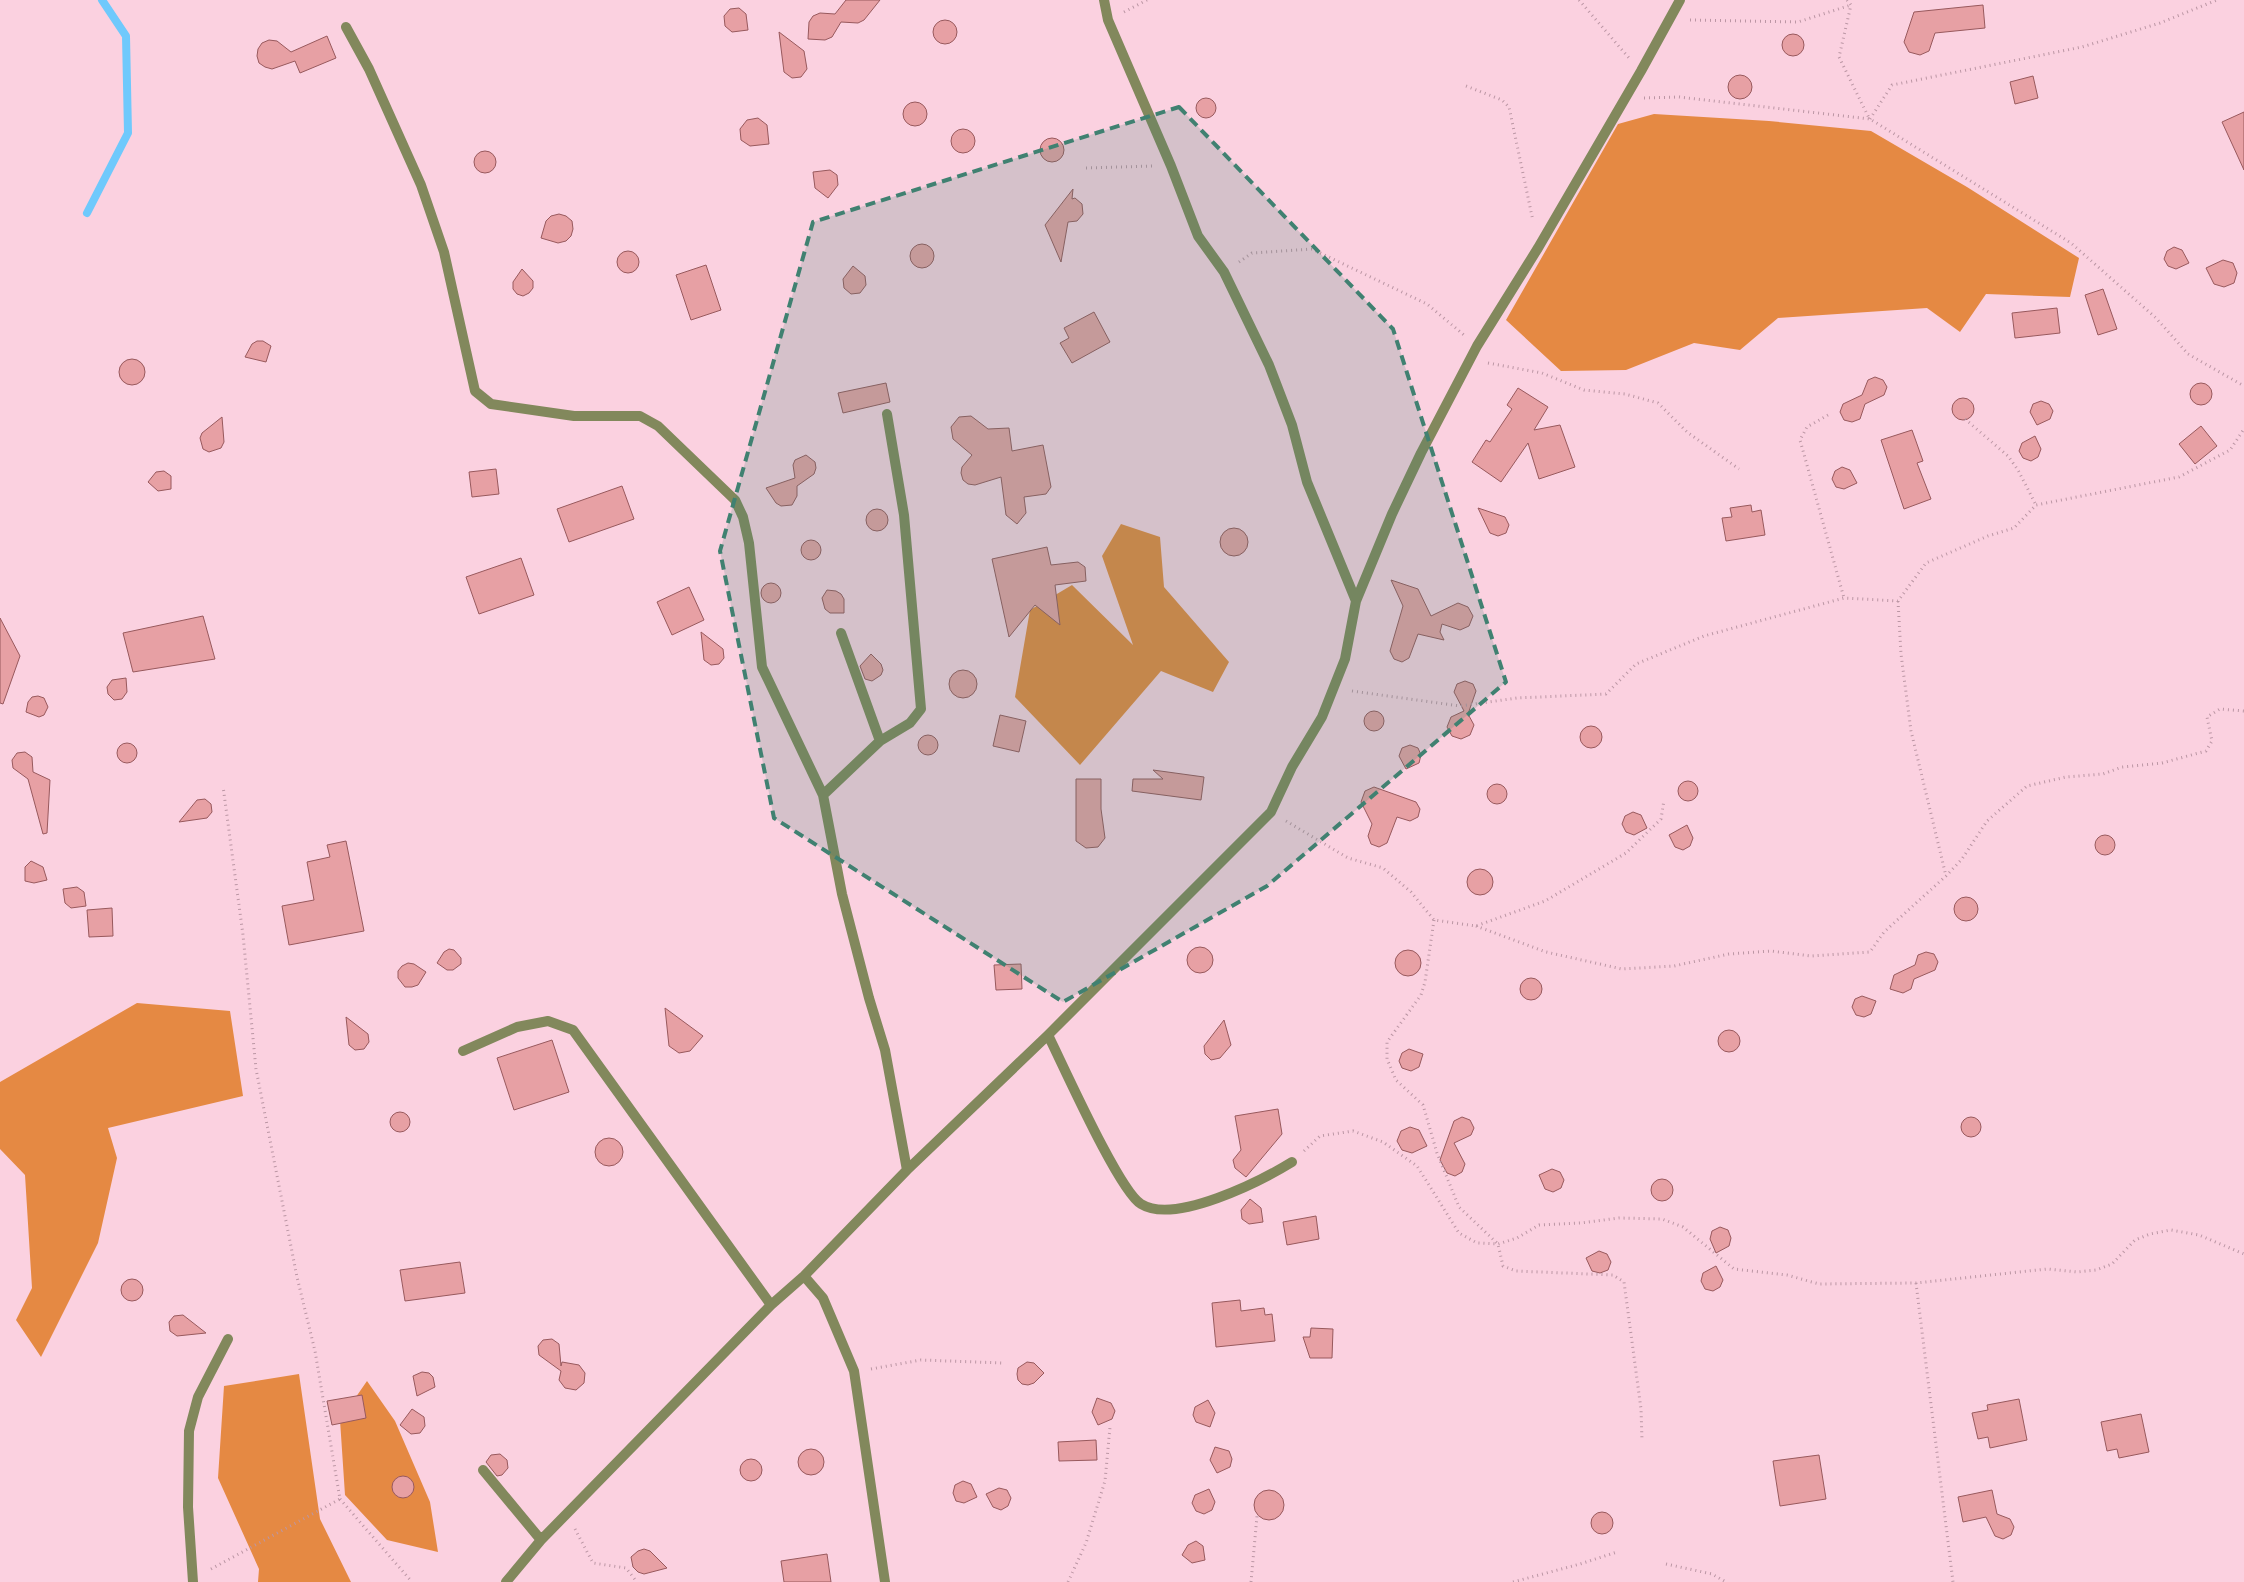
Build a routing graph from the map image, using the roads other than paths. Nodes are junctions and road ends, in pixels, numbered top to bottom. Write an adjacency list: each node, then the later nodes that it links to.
1 (1104, 0): 5 (street)
2 (1680, 0): 5 (street)
3 (346, 27): 8 (street)
4 (887, 414): 7 (street)
5 (1356, 601): 9 (street)
6 (842, 633): 7 (street)
7 (880, 741): 8 (street)
8 (823, 795): 12 (street)
9 (1048, 1035): 11 (street); 12 (street)
10 (463, 1051): 14 (street)
11 (1292, 1162)
12 (908, 1170): 13 (street)
13 (804, 1276): 14 (street); 20 (street)
14 (770, 1305): 17 (street)
15 (228, 1339): 18 (street)
16 (483, 1470): 17 (street)
17 (541, 1540): 19 (street)
18 (193, 1580)
19 (506, 1582)
20 (885, 1582)

